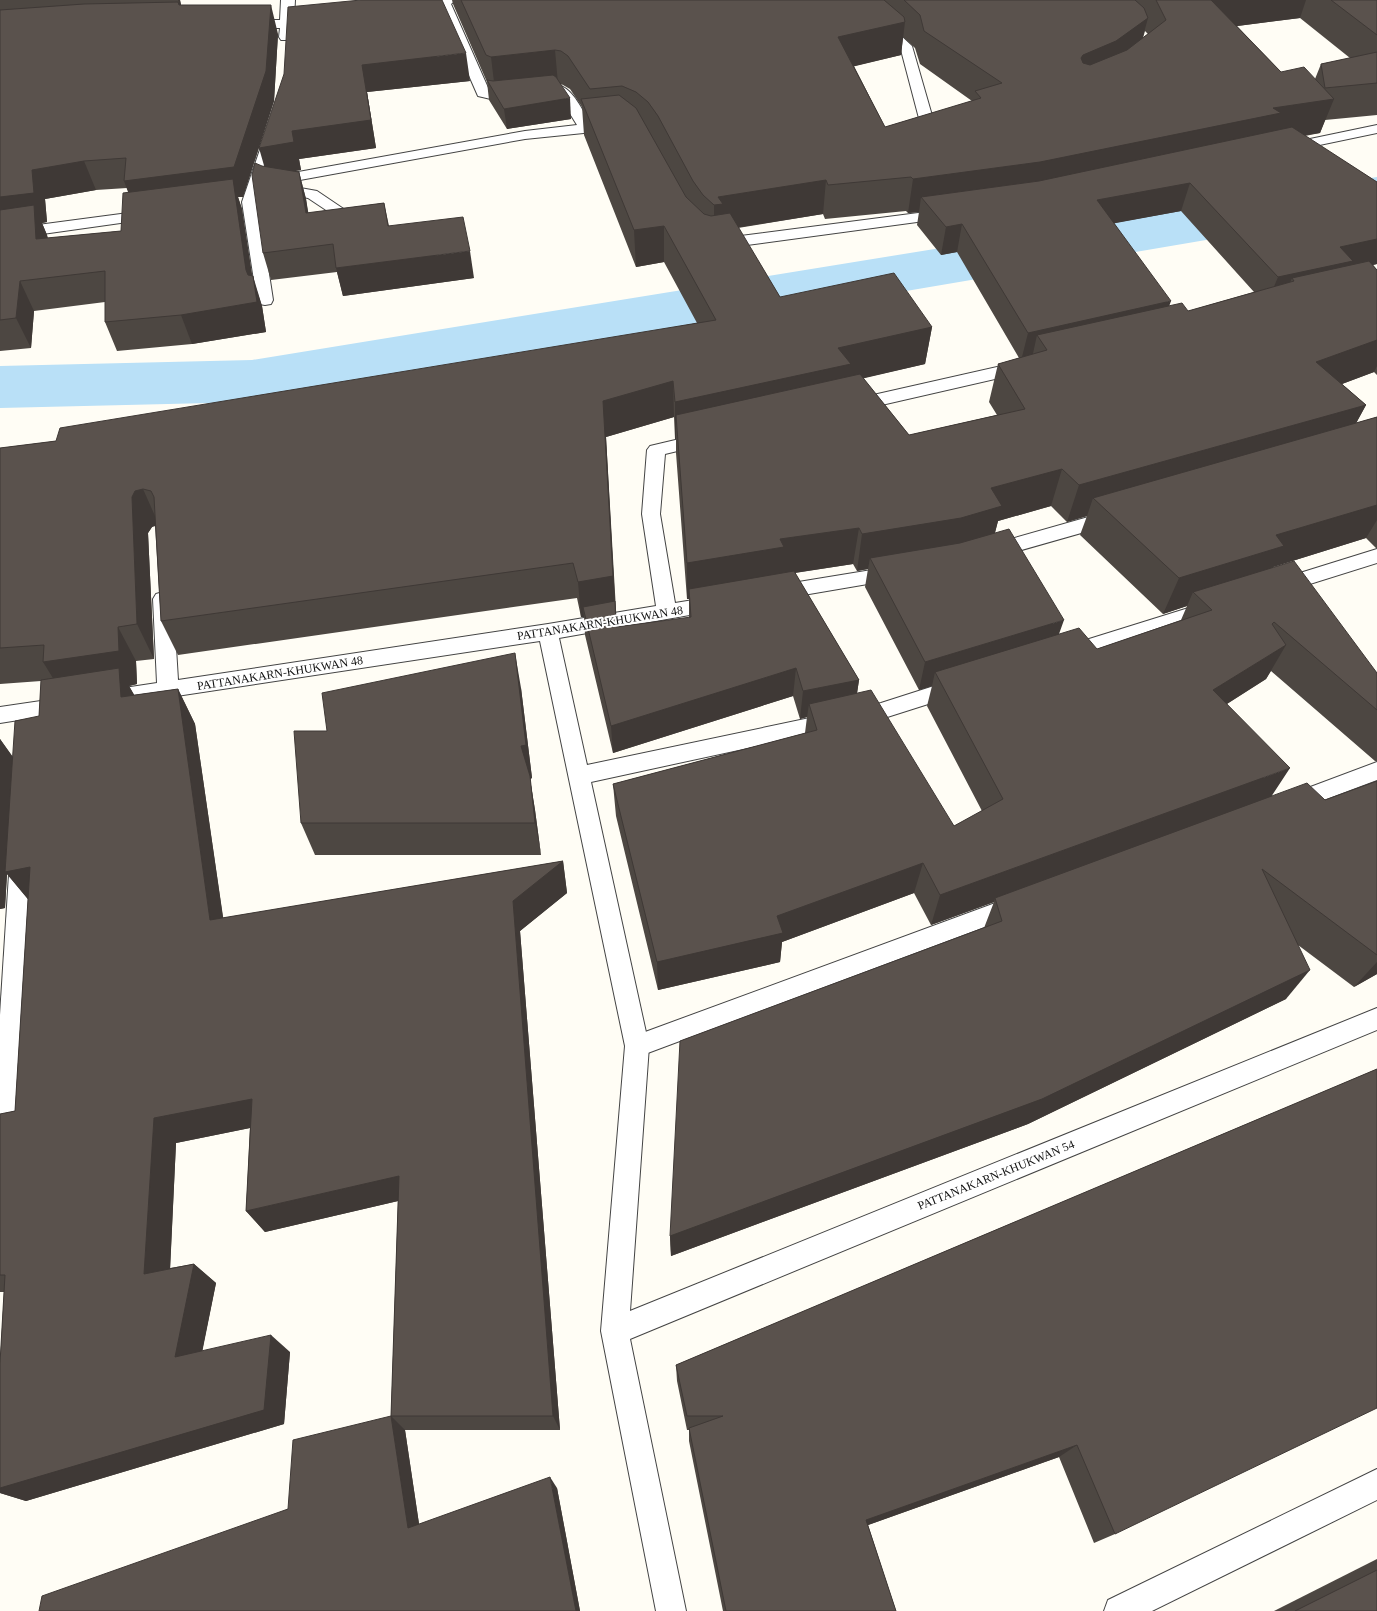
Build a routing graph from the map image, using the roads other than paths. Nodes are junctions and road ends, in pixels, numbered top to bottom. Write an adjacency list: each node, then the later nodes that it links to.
1 (288, 0): 8 (street)
2 (446, 0): 4 (street); 13 (street)
3 (846, 0): 6 (street)
4 (404, 7)
5 (881, 8): 6 (street)
6 (866, 11): 12 (street)
7 (326, 18): 8 (street)
8 (287, 24): 9 (street); 10 (street)
9 (233, 25)
10 (285, 47)
11 (277, 116): 17 (street)
12 (928, 126)
13 (586, 128): 14 (street); 17 (street)
14 (628, 128)
15 (1377, 129): 16 (street)
16 (1270, 152)
17 (255, 184): 20 (street); 23 (street)
18 (961, 212): 22 (street)
19 (164, 213): 21 (street)
20 (352, 221)
21 (0, 235)
22 (704, 241)
23 (265, 300)
24 (1044, 363): 25 (street)
25 (834, 410)
26 (718, 436): 36 (street)
27 (1127, 513): 28 (street)
28 (976, 556)
29 (1377, 556): 32 (street)
30 (915, 569): 33 (street)
31 (162, 580): 40 (street)
32 (1262, 592)
33 (760, 596)
34 (736, 600): 36 (street, PATTANAKARN-KHUKWAN 48)
35 (1232, 601): 38 (street)
36 (667, 612): 37 (street, PATTANAKARN-KHUKWAN 48)
37 (548, 632): 40 (street, PATTANAKARN-KHUKWAN 48); 45 (street)
38 (1049, 658)
39 (980, 680): 45 (street)
40 (168, 690): 41 (street, PATTANAKARN-KHUKWAN 48)
41 (29, 711): 42 (street, PATTANAKARN-KHUKWAN 48); 43 (street)
42 (0, 715)
43 (28, 735)
44 (1377, 771): 46 (street)
45 (579, 776): 50 (street)
46 (1272, 810)
47 (22, 838): 51 (street)
48 (1033, 899): 50 (street)
49 (1377, 1019): 52 (street, PATTANAKARN-KHUKWAN 54)
50 (637, 1046): 52 (street)
51 (4, 1164)
52 (615, 1331): 54 (street)
53 (1377, 1484): 55 (street)
54 (671, 1611)
55 (1119, 1611)

